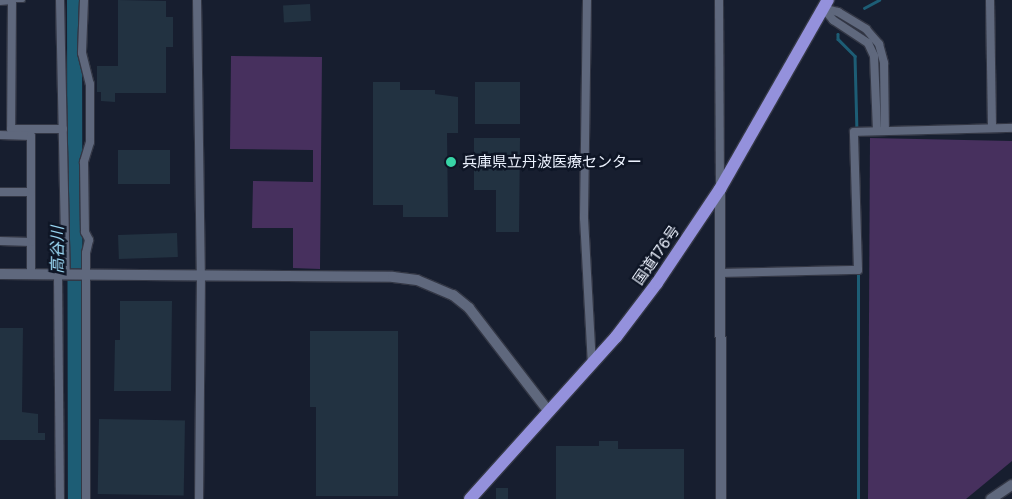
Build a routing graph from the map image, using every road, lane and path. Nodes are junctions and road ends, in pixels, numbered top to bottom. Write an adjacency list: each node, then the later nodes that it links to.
1 (12, 0): 2 (lane); 9 (street); 13 (street)
2 (23, 0)
3 (60, 0): 13 (street)
4 (84, 0): 26 (street)
5 (197, 0): 24 (street)
6 (587, 0): 27 (street)
7 (719, 0): 16 (street)
8 (990, 0): 11 (street)
9 (0, 1)
10 (826, 4): 14 (street); 16 (highway, 国道176号)
11 (992, 128): 12 (street); 14 (street)
12 (1012, 128)
13 (63, 129): 25 (street)
14 (881, 131): 21 (street)
15 (0, 135): 18 (street)
16 (720, 189): 21 (street); 27 (highway, 国道176号)
17 (0, 192): 18 (street)
18 (31, 192): 20 (street)
19 (0, 241): 20 (street)
20 (31, 242): 23 (street)
21 (722, 273): 34 (street)
22 (0, 274): 23 (street)
23 (31, 274): 25 (street)
24 (201, 274): 26 (street); 28 (street); 32 (street)
25 (62, 275): 26 (street); 30 (street)
26 (84, 275): 31 (street)
27 (592, 364): 28 (highway, 国道176号)
28 (548, 412): 33 (highway, 国道176号)
29 (1012, 485): 35 (street)
30 (60, 499)
31 (86, 499)
32 (199, 499)
33 (470, 499)
34 (721, 499)
35 (991, 499)

